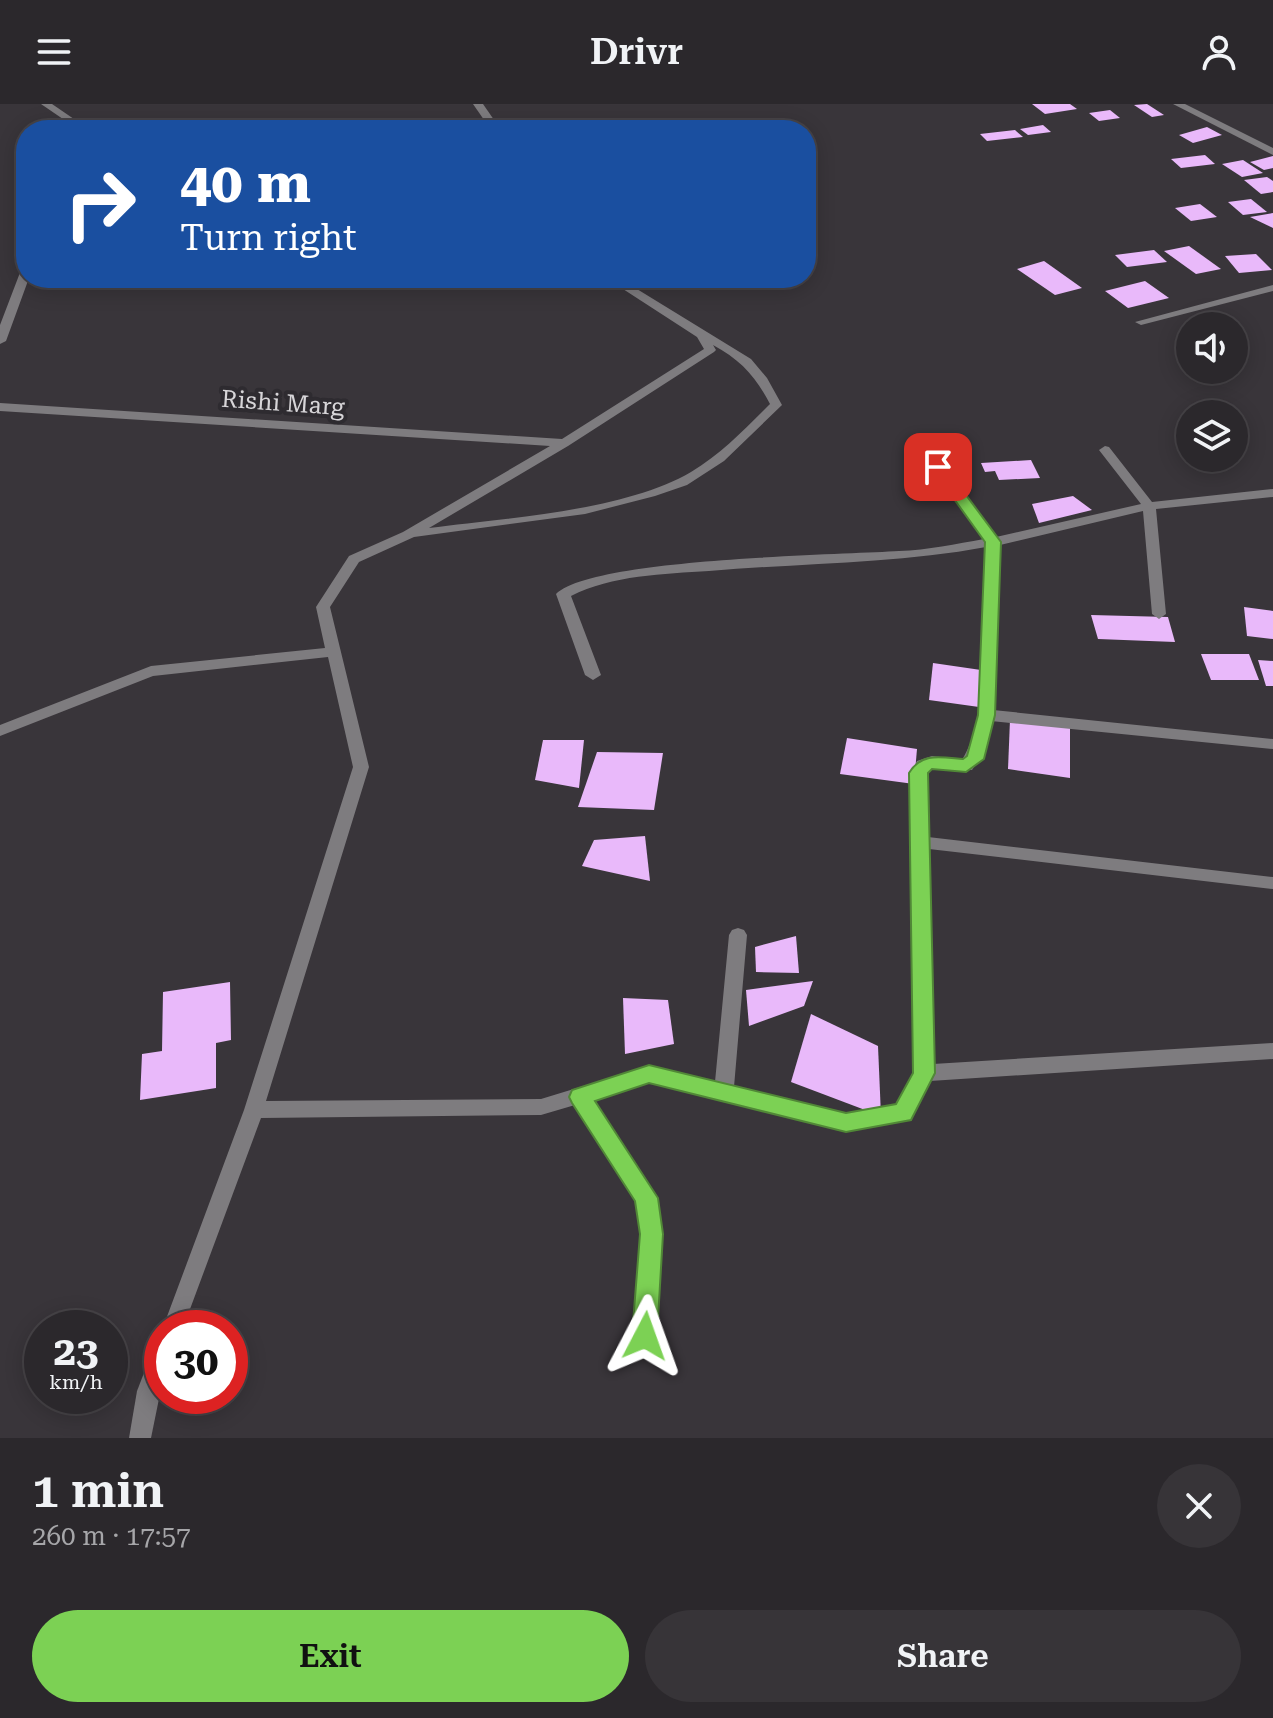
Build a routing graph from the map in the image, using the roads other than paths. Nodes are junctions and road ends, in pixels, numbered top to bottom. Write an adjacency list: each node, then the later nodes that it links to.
1 (46, 104): 3 (street)
2 (1178, 104): 4 (street)
3 (70, 120)
4 (1273, 152)
5 (17, 288): 10 (street)
6 (627, 288): 9 (street)
7 (1273, 288): 8 (street)
8 (1141, 322)
9 (701, 335): 12 (street); 17 (street)
10 (0, 341)
11 (0, 407): 12 (street, Rishi Marg)
12 (564, 443): 17 (street)
13 (1105, 450): 16 (street)
14 (938, 467): 18 (street)
15 (1273, 493): 16 (street)
16 (1149, 506): 18 (street); 19 (street)
17 (408, 535): 20 (street)
18 (993, 542): 21 (street); 22 (street)
19 (1159, 614)
20 (333, 652): 23 (street); 32 (street)
21 (593, 675)
22 (987, 715): 24 (street); 25 (street)
23 (0, 731)
24 (1273, 744)
25 (920, 842): 26 (street); 29 (street)
26 (1273, 883)
27 (738, 935): 30 (street)
28 (1273, 1051): 29 (street)
29 (924, 1073): 30 (street)
30 (724, 1092): 31 (street)
31 (580, 1097): 32 (street); 34 (street)
32 (254, 1110): 33 (street)
33 (179, 1310)
34 (645, 1336)
35 (144, 1414): 36 (street)
36 (140, 1438)

